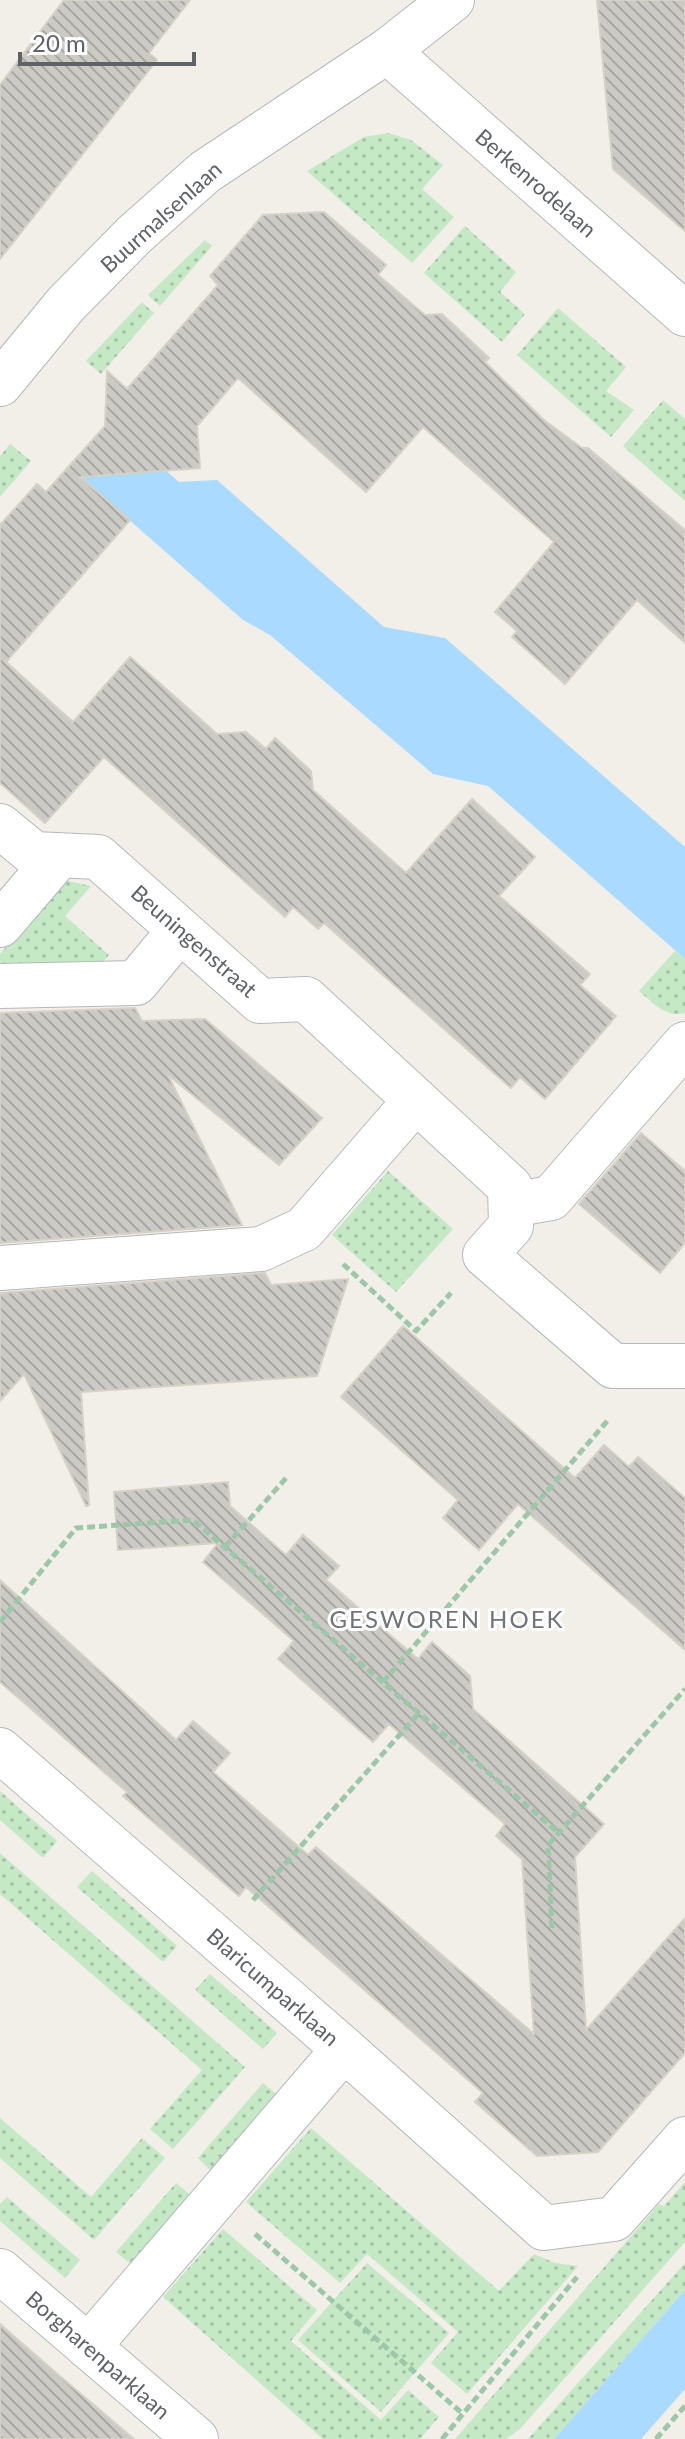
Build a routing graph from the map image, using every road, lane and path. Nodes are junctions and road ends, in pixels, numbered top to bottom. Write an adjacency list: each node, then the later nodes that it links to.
1 (452, 0): 2 (street, Buurmalsenlaan)
2 (387, 51): 3 (street, Berkenrodelaan); 4 (street, Buurmalsenlaan)
3 (685, 314)
4 (0, 384)
5 (0, 826): 6 (street, Beuningenstraat)
6 (59, 856): 7 (street); 8 (street, Beuningenstraat)
7 (0, 925)
8 (180, 930): 9 (street); 11 (street, Beuningenstraat)
9 (0, 986)
10 (685, 1044): 12 (street)
11 (416, 1100): 12 (street, Beuningenstraat); 13 (street)
12 (511, 1205): 14 (street)
13 (304, 1229): 14 (path); 15 (street)
14 (485, 1255): 16 (street)
15 (0, 1268)
16 (613, 1366): 17 (street); 21 (path)
17 (685, 1366)
18 (287, 1477): 19 (path)
19 (225, 1547): 20 (path); 21 (path)
20 (0, 1622)
21 (383, 1682): 23 (path)
22 (685, 1689): 25 (path)
23 (419, 1713): 25 (path); 27 (path)
24 (0, 1750): 27 (street, Blaricumparklaan)
25 (559, 1833): 26 (path)
26 (552, 1928)
27 (218, 1940): 28 (street, Blaricumparklaan)
28 (344, 2049): 30 (street); 31 (street, Blaricumparklaan)
29 (685, 2139): 31 (street)
30 (215, 2199): 33 (street); 35 (path)
31 (598, 2221): 35 (path)
32 (0, 2271): 33 (street, Borgharenparklaan)
33 (88, 2347): 36 (street, Borgharenparklaan)
34 (685, 2406): 38 (path)
35 (463, 2414): 37 (path)
36 (196, 2439)
37 (442, 2439)
38 (656, 2439)

